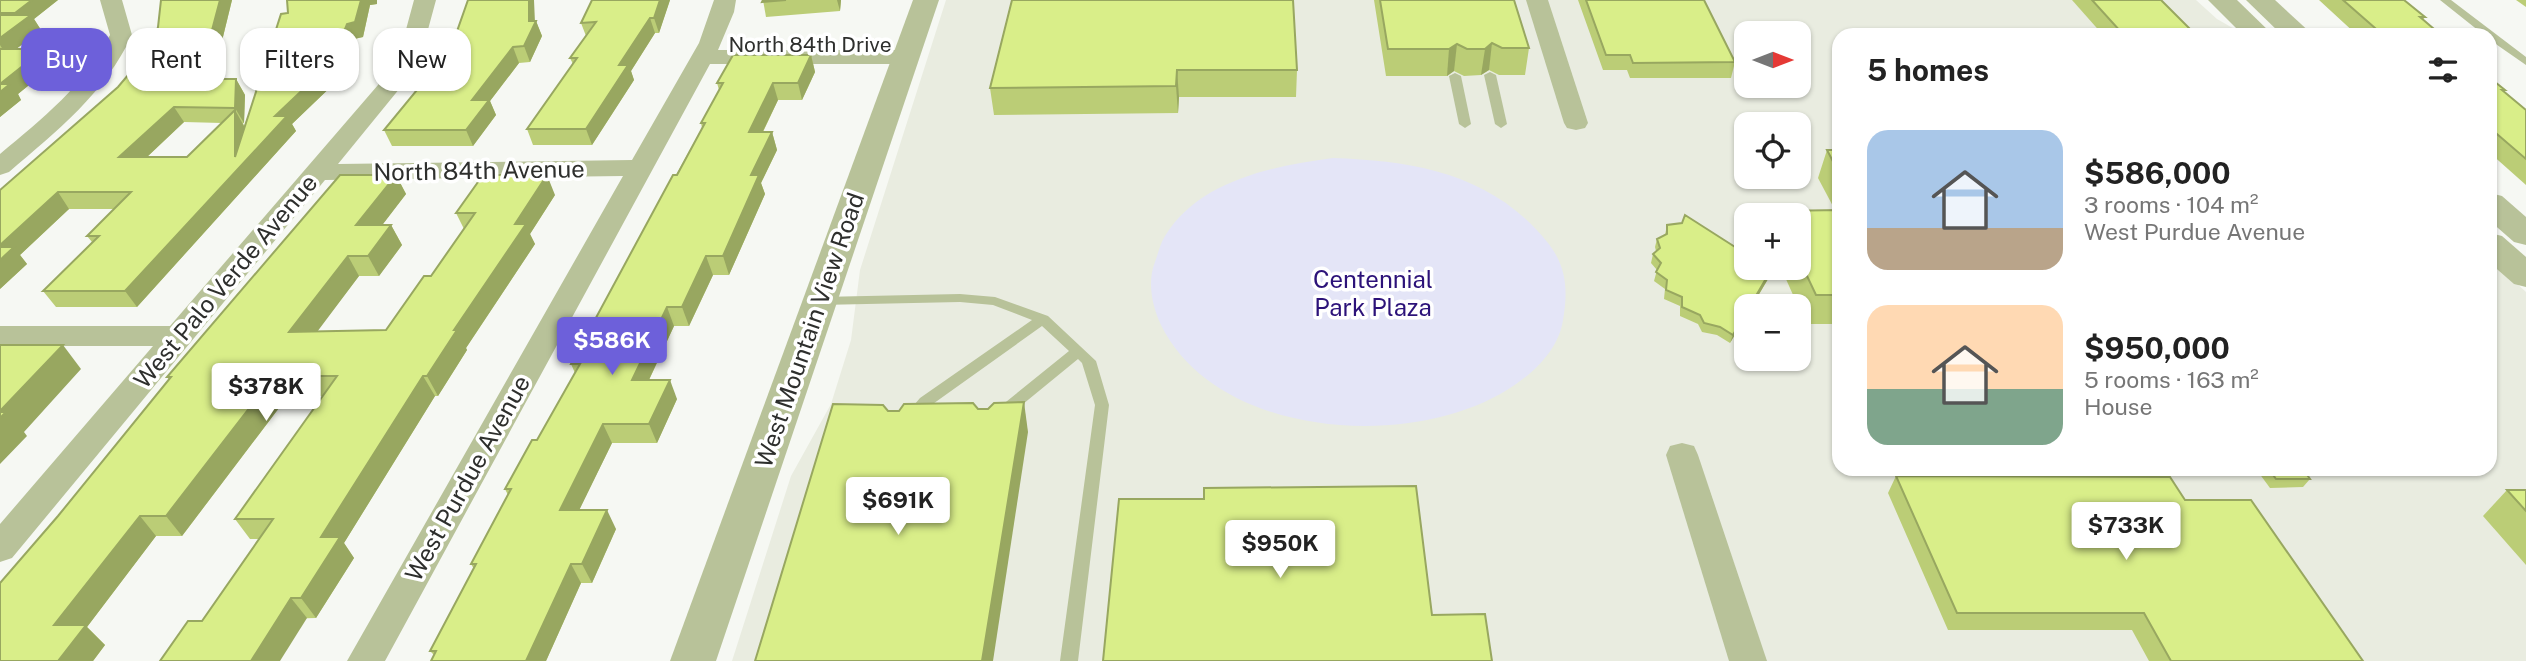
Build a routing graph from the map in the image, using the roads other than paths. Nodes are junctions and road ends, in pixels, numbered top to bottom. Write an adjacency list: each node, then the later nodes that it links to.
1 (111, 0): 21 (street)
2 (425, 0): 23 (street, West Palo Verde Avenue)
3 (725, 0): 13 (street, West Purdue Avenue)
4 (926, 0): 14 (street, West Mountain View Road)
5 (1537, 0): 18 (street)
6 (2221, 0): 9 (street)
7 (2259, 0): 10 (street)
8 (2445, 0): 11 (lane)
9 (2251, 28)
10 (2291, 28)
11 (2482, 28)
12 (2497, 40): 15 (lane)
13 (705, 50): 14 (street, North 84th Drive); 22 (street, West Purdue Avenue)
14 (907, 51): 27 (street, West Mountain View Road)
15 (2526, 62)
16 (1490, 75): 20 (lane)
17 (1455, 76): 19 (lane)
18 (1576, 123)
19 (1465, 124)
20 (1501, 124)
21 (5, 159)
22 (640, 168): 23 (street, North 84th Avenue); 36 (street, West Purdue Avenue)
23 (317, 172): 30 (street, West Palo Verde Avenue)
24 (2497, 219): 25 (street)
25 (2510, 248): 26 (street)
26 (2526, 276)
27 (819, 302): 28 (lane); 37 (street, West Mountain View Road)
28 (1043, 319): 31 (lane); 33 (lane)
29 (0, 336): 30 (street)
30 (179, 336): 35 (street, West Palo Verde Avenue)
31 (1079, 351): 32 (lane); 38 (lane)
32 (992, 423)
33 (901, 434)
34 (1682, 455): 39 (street)
35 (0, 548)
36 (366, 661)
37 (693, 661)
38 (1069, 661)
39 (1748, 661)

